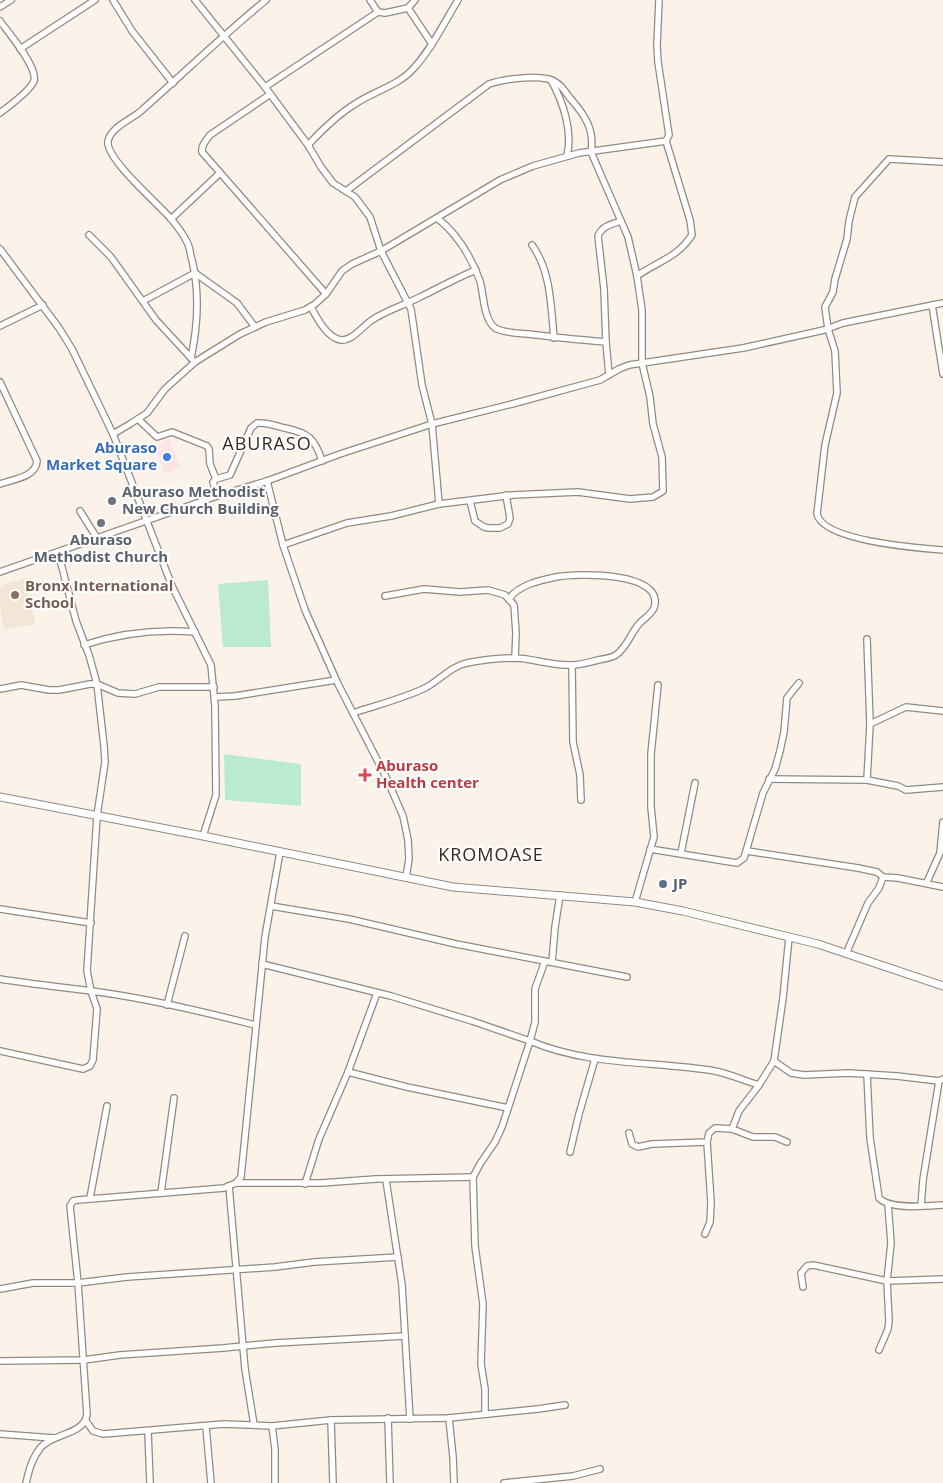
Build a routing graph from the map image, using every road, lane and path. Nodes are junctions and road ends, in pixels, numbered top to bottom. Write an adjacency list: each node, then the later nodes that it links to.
1 (11, 0): 10 (street)
2 (95, 0): 16 (street)
3 (113, 0): 18 (street)
4 (195, 0): 14 (street)
5 (266, 0): 14 (street)
6 (370, 0): 12 (street)
7 (415, 0): 11 (street)
8 (458, 0): 15 (street)
9 (659, 0): 22 (street)
10 (0, 7)
11 (408, 8): 12 (street); 15 (street)
12 (378, 12): 19 (street)
13 (0, 21): 16 (street)
14 (224, 35): 18 (street); 19 (street)
15 (432, 44): 23 (street)
16 (20, 49): 21 (street)
17 (551, 80): 24 (street); 25 (street); 28 (street)
18 (173, 83): 30 (street)
19 (265, 87): 20 (street)
20 (269, 94): 23 (street); 27 (street)
21 (0, 113)
22 (666, 141): 24 (street); 38 (street)
23 (308, 145): 28 (street)
24 (591, 152): 25 (street); 31 (street)
25 (567, 156): 29 (street)
26 (943, 162): 48 (street)
27 (220, 173): 30 (street); 39 (street)
28 (346, 191): 35 (street)
29 (437, 218): 35 (street); 36 (street)
30 (171, 219): 37 (street)
31 (621, 221): 38 (street); 50 (street)
32 (89, 235): 40 (street)
33 (532, 245): 49 (street)
34 (0, 249): 43 (street)
35 (381, 251): 39 (street); 41 (street)
36 (476, 270): 41 (street); 49 (street)
37 (195, 273): 40 (street); 47 (street); 51 (street)
38 (636, 276): 52 (street)
39 (326, 294): 45 (street)
40 (143, 301): 51 (street)
41 (408, 302): 45 (street); 57 (street)
42 (943, 303): 44 (street)
43 (43, 305): 46 (street); 58 (street)
44 (932, 305): 48 (street); 53 (street)
45 (311, 307): 47 (street)
46 (0, 326)
47 (255, 327): 51 (street)
48 (828, 329): 52 (street); 71 (street)
49 (554, 338): 50 (street)
50 (606, 342): 54 (street)
51 (193, 360): 56 (street)
52 (642, 363): 54 (street); 63 (street)
53 (943, 374)
54 (610, 375): 57 (street)
55 (0, 382): 62 (street)
56 (138, 419): 58 (street); 60 (street)
57 (432, 424): 59 (street); 66 (street)
58 (113, 434): 68 (street)
59 (322, 461): 60 (street); 61 (street)
60 (216, 480): 64 (street)
61 (267, 481): 64 (street); 70 (street)
62 (0, 484)
63 (506, 495): 65 (street); 65 (street)
64 (217, 496): 68 (street)
65 (470, 500): 66 (street)
66 (439, 504): 70 (street)
67 (80, 511): 69 (street)
68 (146, 521): 69 (street); 76 (street)
69 (97, 538): 72 (street)
70 (283, 545): 81 (street)
71 (943, 550)
72 (58, 552): 73 (street); 78 (street)
73 (0, 572)
74 (385, 596): 75 (street)
75 (509, 598): 79 (street); 80 (street)
76 (195, 632): 78 (street); 85 (street)
77 (867, 639): 90 (street)
78 (84, 644): 83 (street)
79 (515, 658): 80 (street); 89 (street)
80 (572, 666): 96 (street)
81 (336, 680): 87 (street); 89 (street)
82 (799, 683): 91 (street)
83 (97, 684): 85 (street); 86 (street); 97 (street)
84 (658, 685): 100 (street)
85 (214, 687): 87 (street)
86 (0, 689)
87 (215, 697): 99 (street)
88 (943, 711): 90 (street)
89 (354, 713): 104 (street)
90 (870, 724): 92 (street)
91 (769, 779): 92 (street); 101 (street)
92 (867, 780): 94 (street)
93 (695, 783): 103 (street)
94 (943, 787)
95 (0, 797): 97 (street)
96 (580, 800)
97 (97, 816): 99 (street); 112 (street)
98 (943, 822): 106 (street)
99 (203, 836): 102 (street)
100 (650, 849): 103 (street); 109 (street)
101 (747, 851): 103 (street); 105 (street)
102 (280, 852): 104 (street); 110 (street)
103 (681, 853)
104 (406, 877): 108 (street)
105 (883, 877): 106 (street); 115 (street)
106 (926, 882): 107 (street)
107 (943, 887)
108 (560, 895): 109 (street); 117 (street)
109 (635, 902): 114 (street)
110 (271, 906): 116 (street); 118 (street)
111 (0, 910): 112 (street)
112 (91, 922): 122 (street)
113 (185, 936): 124 (street)
114 (789, 937): 115 (street); 129 (street)
115 (846, 954): 121 (street)
116 (545, 961): 117 (street); 126 (street)
117 (552, 962): 119 (street)
118 (262, 964): 123 (street); 125 (street)
119 (627, 977)
120 (0, 979): 122 (street)
121 (943, 986)
122 (91, 991): 124 (street); 127 (street)
123 (377, 993): 126 (street); 130 (street)
124 (167, 1005): 125 (street)
125 (255, 1025): 145 (street)
126 (530, 1041): 128 (street); 136 (street)
127 (0, 1051)
128 (595, 1059): 133 (street); 141 (street)
129 (774, 1061): 131 (street); 133 (street)
130 (348, 1072): 136 (street); 144 (street)
131 (867, 1074): 132 (street); 148 (street)
132 (941, 1080): 150 (street)
133 (759, 1086): 137 (street)
134 (174, 1098): 146 (street)
135 (107, 1106): 147 (street)
136 (508, 1108): 142 (street)
137 (732, 1129): 139 (street); 140 (street)
138 (629, 1133): 139 (street)
139 (707, 1142): 151 (street)
140 (787, 1142)
141 (570, 1152)
142 (473, 1177): 143 (street); 165 (street)
143 (386, 1180): 144 (street); 152 (street)
144 (305, 1184): 145 (street)
145 (232, 1185): 146 (street); 153 (street)
146 (161, 1193): 147 (street)
147 (90, 1198): 156 (street)
148 (888, 1204): 150 (street); 155 (street)
149 (943, 1205): 150 (street)
150 (921, 1206)
151 (705, 1234)
152 (398, 1258): 153 (street); 159 (street)
153 (236, 1270): 156 (street); 160 (street)
154 (943, 1279): 155 (street)
155 (887, 1281): 157 (street); 161 (street)
156 (78, 1283): 158 (street); 162 (street)
157 (804, 1287)
158 (0, 1289)
159 (405, 1336): 160 (street); 168 (street)
160 (244, 1346): 162 (street); 171 (street)
161 (879, 1350)
162 (84, 1360): 163 (street); 170 (street)
163 (0, 1361)
164 (566, 1405): 165 (street)
165 (485, 1413): 167 (street)
166 (388, 1418): 168 (street); 169 (street); 183 (street)
167 (449, 1418): 168 (street); 184 (street)
168 (410, 1419)
169 (331, 1420): 173 (street); 182 (street)
170 (86, 1422): 174 (street); 176 (street)
171 (254, 1425): 172 (street); 173 (street)
172 (206, 1426): 174 (street); 180 (street)
173 (272, 1426): 181 (street)
174 (148, 1431): 179 (street)
175 (0, 1434): 176 (street)
176 (54, 1438): 178 (street)
177 (600, 1469): 185 (street)
178 (26, 1483)
179 (150, 1483)
180 (210, 1483)
181 (275, 1483)
182 (332, 1483)
183 (390, 1483)
184 (454, 1483)
185 (504, 1483)

